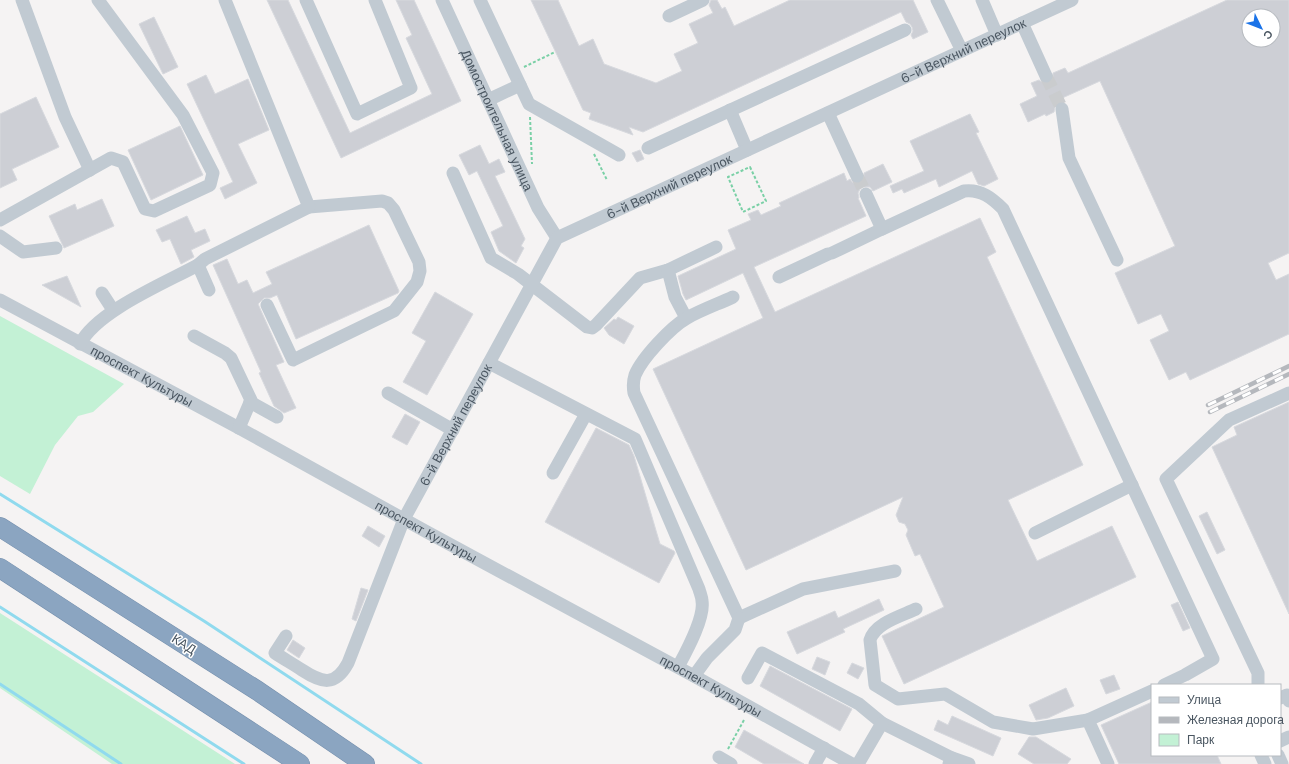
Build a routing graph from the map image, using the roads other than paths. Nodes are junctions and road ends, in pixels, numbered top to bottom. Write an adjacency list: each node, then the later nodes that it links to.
1 (22, 0): 26 (street)
2 (98, 0): 26 (street)
3 (225, 0): 30 (street)
4 (306, 0): 5 (street)
5 (375, 0)
6 (442, 0): 19 (street, Домостроительная улица)
7 (480, 0): 18 (street)
8 (703, 0): 12 (street)
9 (937, 0): 16 (street)
10 (982, 0): 15 (street)
11 (1072, 0): 13 (street, 6-й Верхний переулок)
12 (669, 16)
13 (1022, 23): 15 (street, 6-й Верхний переулок); 17 (street)
14 (905, 30): 21 (street)
15 (997, 35): 16 (street, 6-й Верхний переулок)
16 (962, 51): 22 (street, 6-й Верхний переулок)
17 (1046, 76)
18 (520, 85): 19 (street); 25 (street)
19 (488, 100): 34 (street, Домостроительная улица)
20 (1062, 109): 37 (street)
21 (730, 110): 23 (street); 24 (street)
22 (828, 113): 24 (street, 6-й Верхний переулок); 28 (street)
23 (648, 148)
24 (747, 150): 34 (street, 6-й Верхний переулок)
25 (618, 155)
26 (90, 170): 31 (street)
27 (454, 172): 41 (street)
28 (857, 176)
29 (866, 194): 32 (street)
30 (309, 207): 38 (street); 46 (street)
31 (0, 220)
32 (882, 229): 40 (street); 60 (street)
33 (0, 236): 36 (street)
34 (557, 238): 41 (street, 6-й Верхний переулок)
35 (716, 247): 39 (street)
36 (56, 248)
37 (1117, 260)
38 (198, 265): 42 (street); 47 (street)
39 (668, 270): 41 (street); 48 (street)
40 (779, 278)
41 (532, 284): 51 (street, 6-й Верхний переулок)
42 (210, 290)
43 (102, 292): 47 (street)
44 (732, 297): 48 (street)
45 (0, 300): 50 (street, проспект Культуры)
46 (266, 305)
47 (113, 310): 50 (street)
48 (686, 318): 67 (street)
49 (194, 336): 54 (street)
50 (80, 344): 57 (street, проспект Культуры)
51 (489, 363): 55 (street); 58 (street, 6-й Верхний переулок)
52 (388, 393): 58 (street)
53 (1289, 393): 73 (street)
54 (250, 402): 56 (street); 57 (street)
55 (586, 414): 59 (street); 69 (street)
56 (277, 417)
57 (239, 428): 61 (street, проспект Культуры)
58 (453, 430): 61 (street, 6-й Верхний переулок)
59 (553, 473)
60 (1132, 485): 63 (street); 72 (street)
61 (404, 519): 68 (street, 6-й Верхний переулок); 69 (street, проспект Культуры)
62 (0, 527): 82 (highway, КАД)
63 (1035, 533)
64 (0, 568): 81 (highway)
65 (895, 571): 67 (street)
66 (916, 609): 77 (street)
67 (739, 618): 70 (street)
68 (286, 636)
69 (678, 667): 70 (street, проспект Культуры)
70 (694, 676): 79 (street, проспект Культуры)
71 (748, 678): 78 (street)
72 (1166, 684)
73 (1258, 684)
74 (1151, 691): 77 (street)
75 (1281, 698): 76 (street)
76 (1289, 701)
77 (1088, 720): 87 (street)
78 (882, 723): 80 (street); 85 (street)
79 (824, 748): 83 (street); 84 (street, проспект Культуры)
80 (951, 761): 86 (street)
81 (300, 764)
82 (365, 764)
83 (815, 764)
84 (852, 764)
85 (858, 764)
86 (969, 764)
87 (1108, 764)

